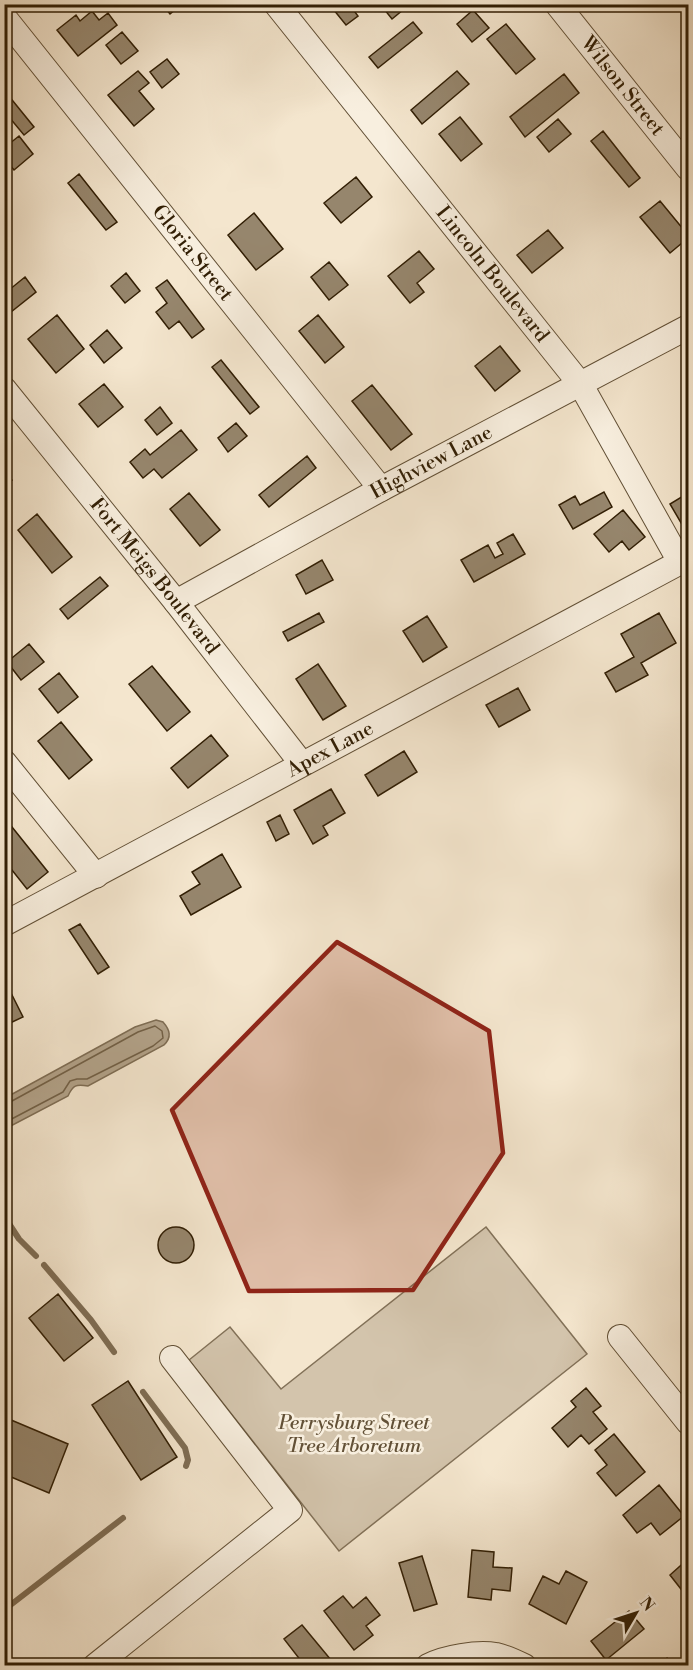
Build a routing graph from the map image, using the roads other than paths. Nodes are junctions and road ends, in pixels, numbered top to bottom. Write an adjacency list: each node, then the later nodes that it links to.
1 (276, 4): 6 (street, Lincoln Boulevard)
2 (557, 4): 4 (street, Wilson Street)
3 (10, 15): 8 (street, Gloria Street)
4 (688, 168)
5 (688, 327): 6 (street, Highview Lane)
6 (581, 385): 8 (street, Highview Lane); 9 (street, Lincoln Boulevard)
7 (4, 388): 10 (street, Fort Meigs Boulevard)
8 (381, 489): 10 (street, Highview Lane)
9 (684, 560): 12 (street, Apex Lane)
10 (176, 602): 12 (street, Fort Meigs Boulevard)
11 (4, 762): 13 (street)
12 (302, 764): 13 (street, Apex Lane)
13 (96, 876): 14 (street, Apex Lane)
14 (4, 924)
15 (620, 1337): 17 (street)
16 (172, 1358): 18 (street)
17 (688, 1422)
18 (95, 1665)
19 (428, 1665): 20 (street)
20 (524, 1665)

